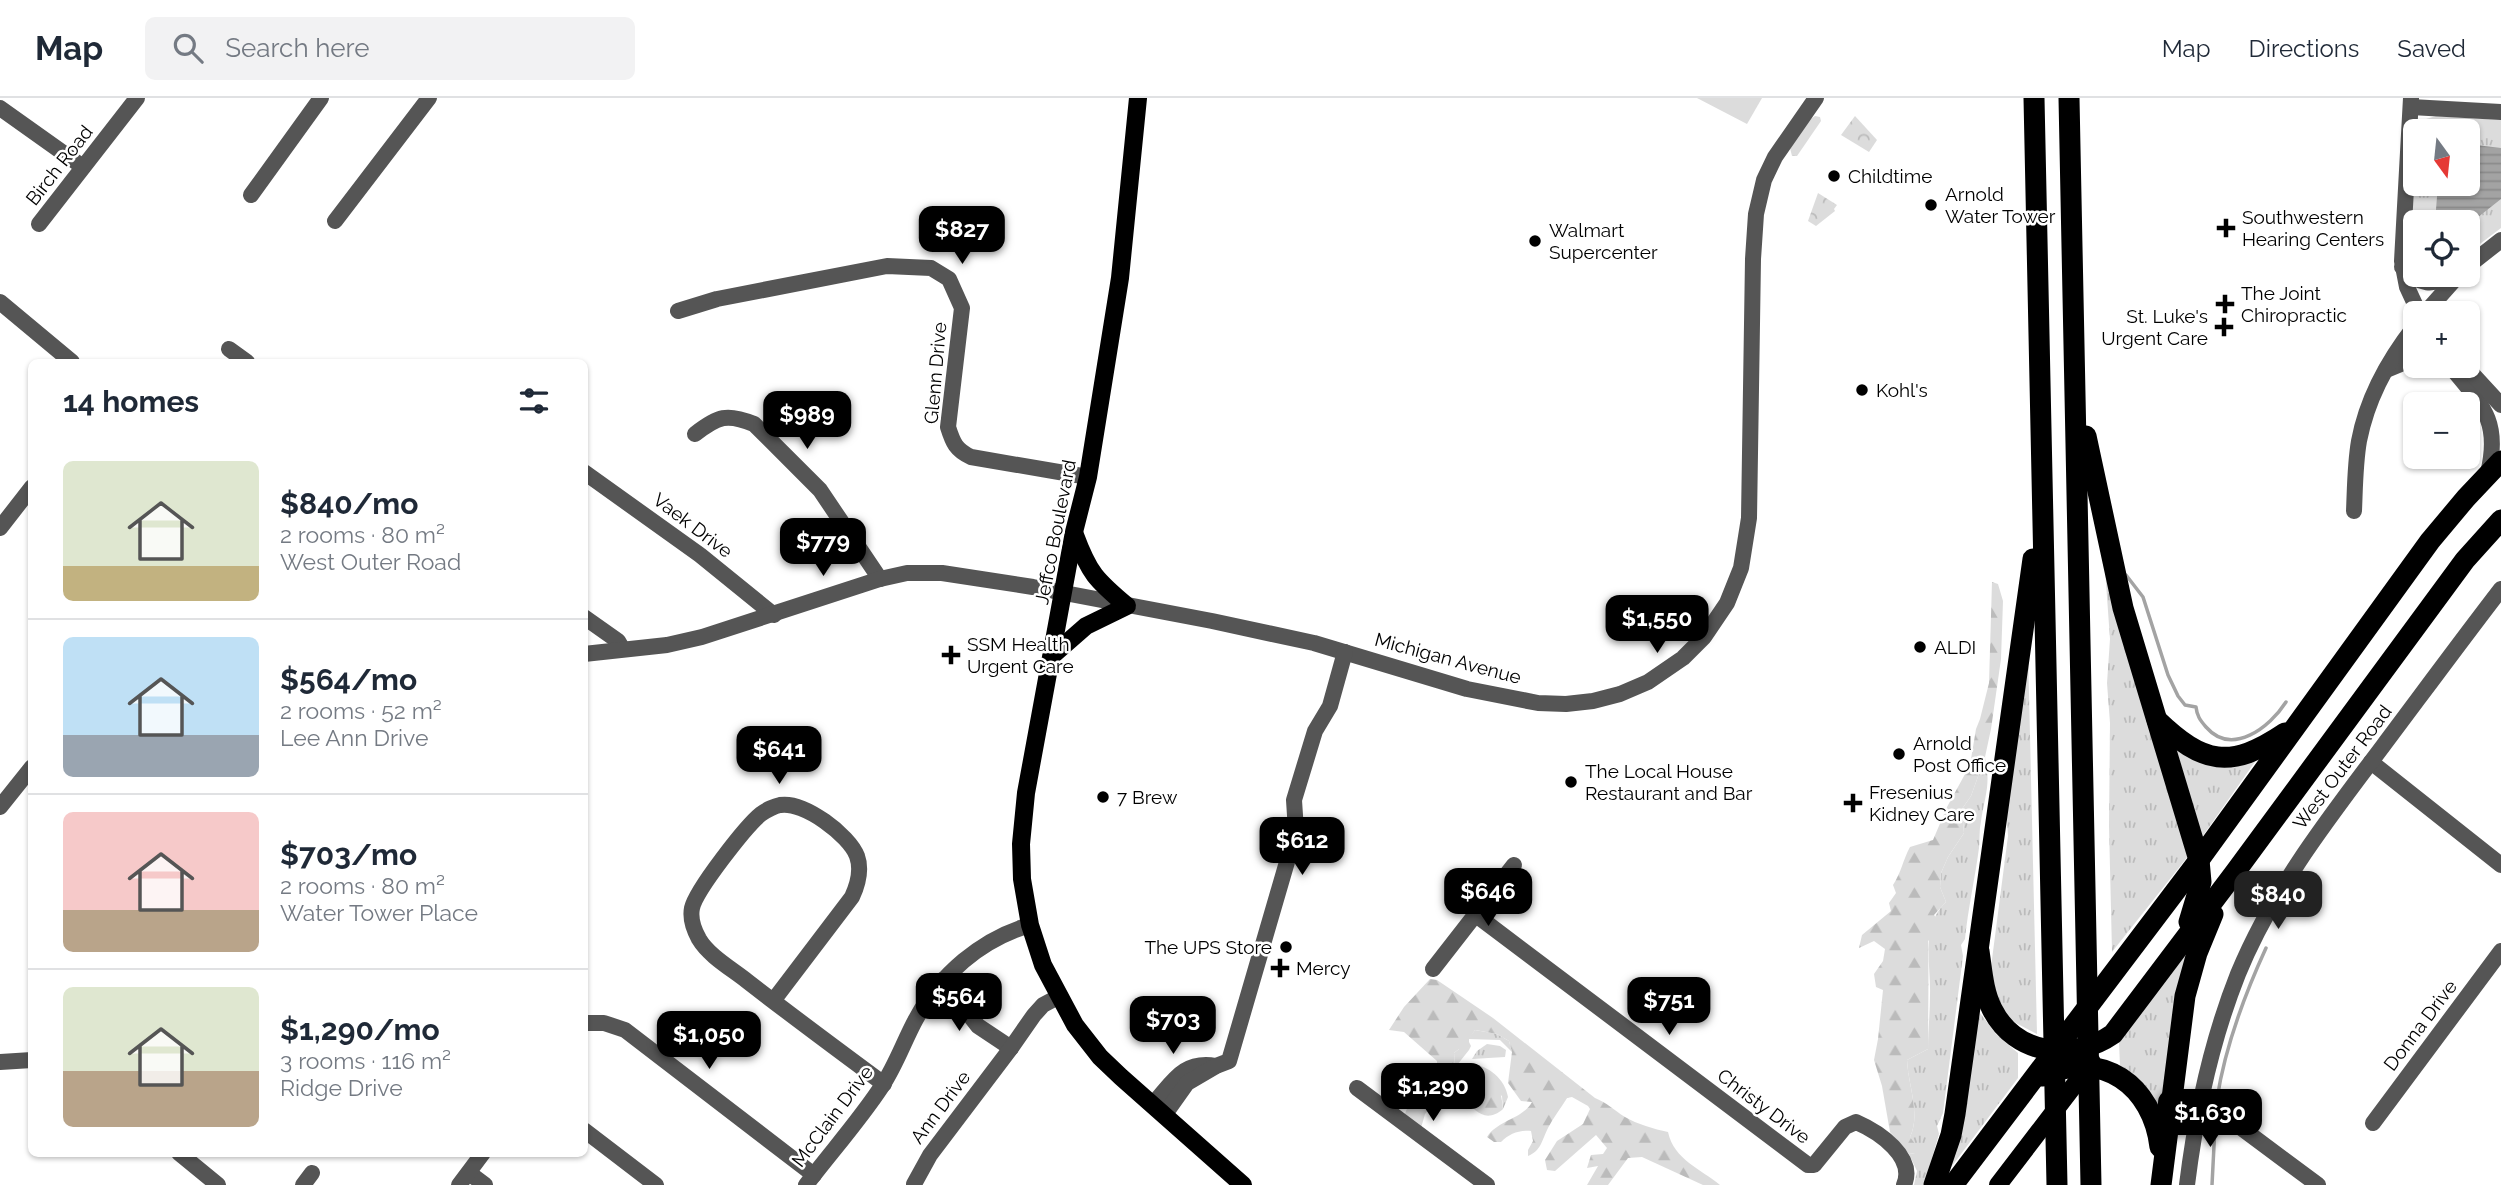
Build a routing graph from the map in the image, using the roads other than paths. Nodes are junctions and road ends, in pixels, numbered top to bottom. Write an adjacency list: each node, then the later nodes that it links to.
1 (137, 98): 11 (street, Birch Road)
2 (321, 98): 12 (street)
3 (429, 98): 13 (street)
4 (1138, 98): 36 (main road, Jeffco Boulevard)
5 (1816, 98): 50 (street, Michigan Avenue)
6 (2034, 98): 37 (highway)
7 (2069, 98): 31 (highway)
8 (2411, 102): 10 (street); 17 (street)
9 (0, 108): 11 (street)
10 (2501, 112)
11 (83, 167): 14 (street, Birch Road)
12 (251, 195)
13 (335, 221)
14 (39, 224)
15 (2501, 240): 16 (street)
16 (2480, 257)
17 (2402, 267): 19 (street)
18 (2446, 287): 20 (street)
19 (2413, 301)
20 (2435, 301)
21 (0, 302): 25 (street)
22 (678, 311): 36 (street, Glenn Drive)
23 (2403, 344): 28 (street)
24 (229, 349): 26 (street)
25 (68, 359)
26 (243, 359)
27 (2403, 363): 28 (street)
28 (2386, 370): 39 (street)
29 (2460, 378): 34 (street)
30 (2476, 378): 32 (street)
31 (2075, 379): 53 (highway); 100 (highway)
32 (2501, 405)
33 (695, 434): 43 (street)
34 (2494, 468): 54 (highway)
35 (588, 475): 47 (street, Vaek Drive)
36 (1088, 477): 42 (main road, Jeffco Boulevard)
37 (2042, 490): 65 (highway); 99 (highway)
38 (28, 492): 41 (street)
39 (2354, 511)
40 (2501, 520): 61 (highway)
41 (0, 528)
42 (1074, 532): 45 (main road, Jeffco Boulevard); 46 (main road)
43 (880, 579): 45 (street, Michigan Avenue); 47 (street, Michigan Avenue)
44 (2501, 589): 55 (street, West Outer Road)
45 (1063, 594): 46 (street, Michigan Avenue); 52 (main road, Jeffco Boulevard)
46 (1127, 606): 50 (street, Michigan Avenue); 52 (main road)
47 (774, 615): 49 (street, Michigan Avenue)
48 (588, 620): 49 (street)
49 (622, 648): 51 (street, Michigan Avenue)
50 (1345, 652): 82 (street)
51 (588, 653)
52 (1054, 654): 63 (main road, Jeffco Boulevard)
53 (2157, 720): 54 (highway); 58 (highway)
54 (2295, 726): 58 (highway)
55 (2371, 762): 60 (street); 81 (street, West Outer Road)
56 (28, 772): 57 (street)
57 (0, 807)
58 (2199, 860): 64 (highway); 74 (highway)
59 (1514, 865): 62 (street)
60 (2501, 865)
61 (2225, 886): 64 (highway); 87 (highway)
62 (1476, 915): 67 (street); 97 (street, Christy Drive)
63 (1030, 925): 68 (street, McClain Drive); 69 (main road, Jeffco Boulevard)
64 (2182, 943): 72 (highway)
65 (1979, 951): 74 (highway); 91 (highway)
66 (2501, 951): 83 (street, Donna Drive)
67 (1433, 969)
68 (942, 980): 73 (street); 78 (street, McClain Drive)
69 (1058, 997): 73 (street, Ann Drive); 82 (main road, Jeffco Boulevard)
70 (773, 1001): 70 (street); 78 (street)
71 (588, 1023): 89 (street)
72 (2117, 1029): 74 (highway); 77 (main road)
73 (1012, 1048): 90 (street, Ann Drive)
74 (2054, 1051): 80 (highway)
75 (28, 1060): 76 (street)
76 (0, 1062)
77 (2088, 1067): 80 (highway); 87 (highway); 98 (main road)
78 (884, 1084): 89 (street, McClain Drive)
79 (1357, 1088): 96 (street)
80 (2024, 1091): 91 (highway)
81 (2199, 1107): 101 (street, West Outer Road); 102 (street)
82 (1159, 1109): 95 (main road, Jeffco Boulevard)
83 (2373, 1124)
84 (588, 1133): 94 (street)
85 (184, 1157): 92 (street)
86 (480, 1157): 88 (street)
87 (2162, 1177)
88 (464, 1179): 93 (street)
89 (810, 1180)
90 (914, 1184)
91 (1949, 1184)
92 (218, 1185)
93 (485, 1185)
94 (656, 1185)
95 (1243, 1185)
96 (1487, 1185)
97 (1904, 1185)
98 (1998, 1185)
99 (2057, 1185)
100 (2091, 1185)
101 (2187, 1185)
102 (2318, 1185)

